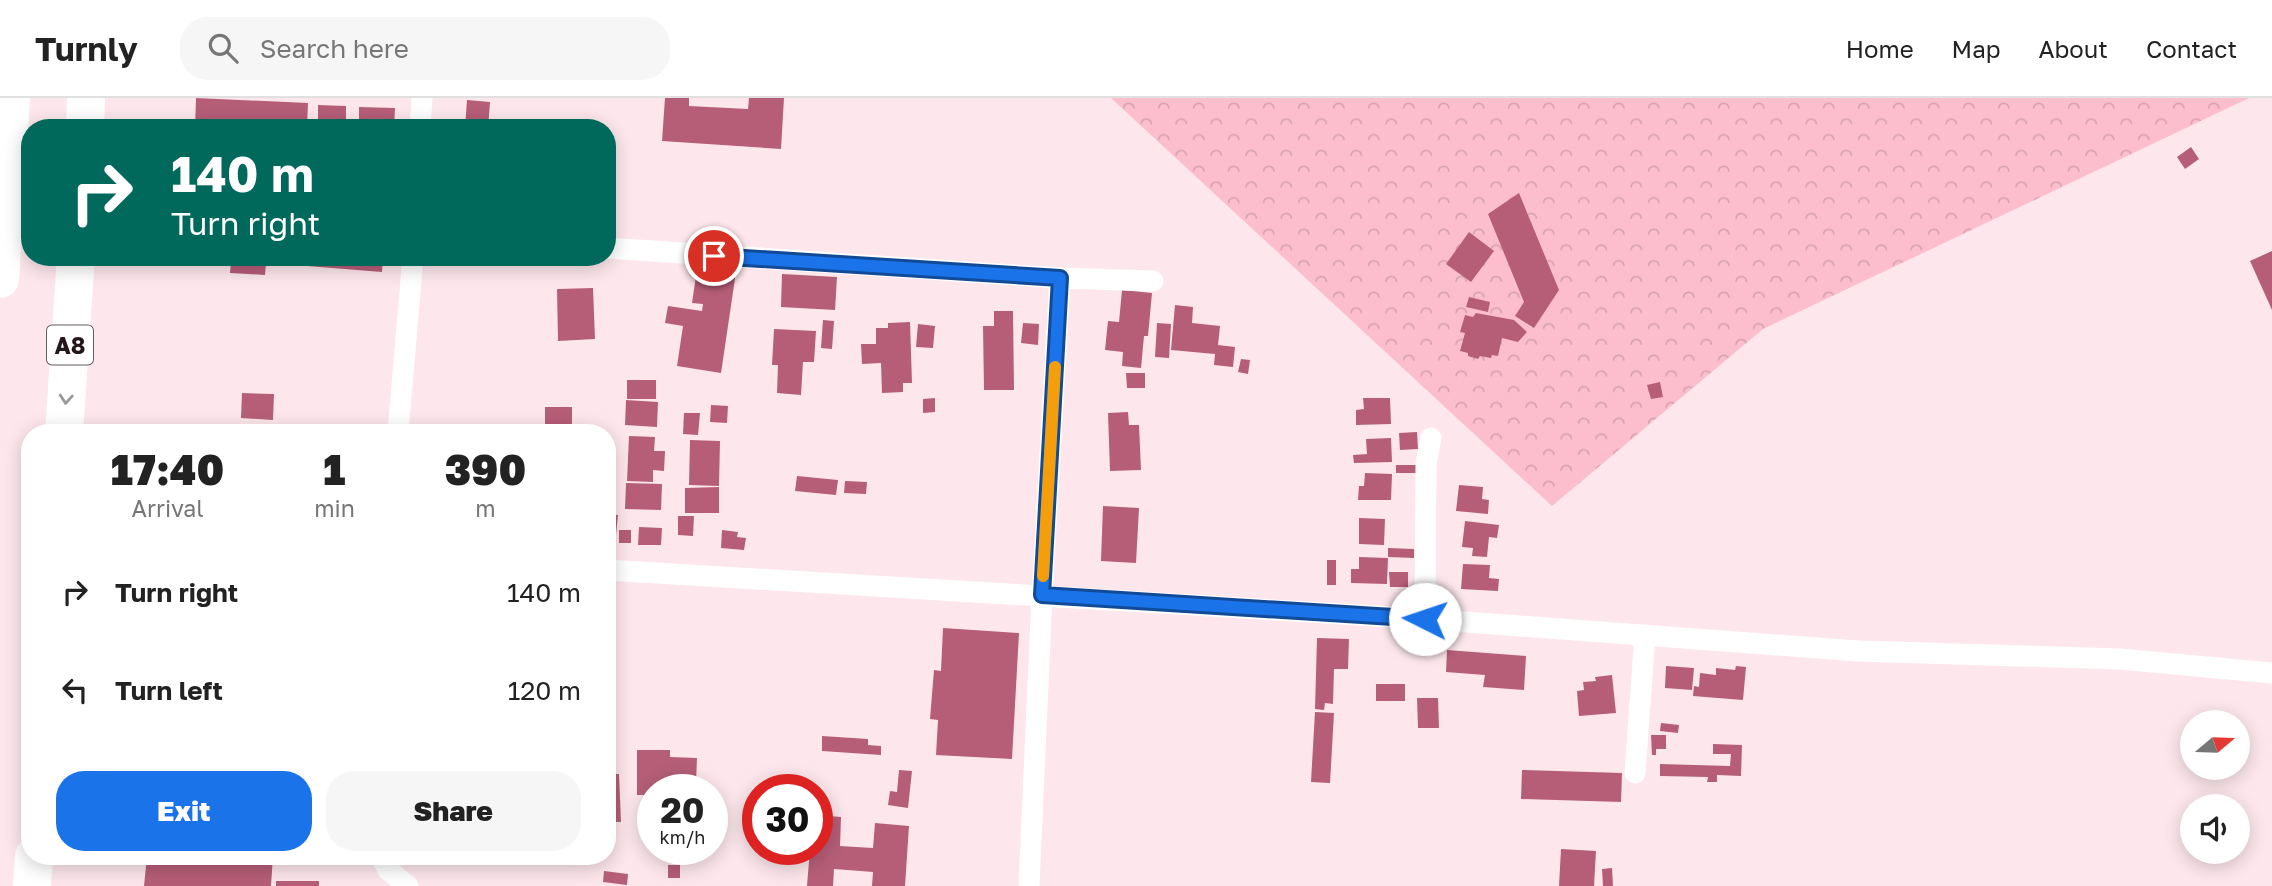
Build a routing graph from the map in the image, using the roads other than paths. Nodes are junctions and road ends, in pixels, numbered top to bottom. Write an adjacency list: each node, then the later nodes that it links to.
1 (11, 98): 10 (highway)
2 (86, 98): 4 (highway)
3 (422, 98): 5 (street)
4 (85, 119)
5 (421, 119)
6 (616, 249): 9 (street)
7 (75, 266): 12 (highway, A8, one-way to 12)
8 (412, 266): 13 (street)
9 (1060, 278): 11 (street); 16 (street)
10 (0, 279)
11 (1153, 281)
12 (65, 424)
13 (399, 424)
14 (1431, 438): 17 (street)
15 (616, 571): 16 (street)
16 (1042, 595): 17 (street); 25 (street)
17 (1425, 619): 18 (street)
18 (1645, 635): 19 (street); 20 (street)
19 (2272, 673)
20 (1635, 773)
21 (33, 865): 23 (highway)
22 (386, 865): 24 (street)
23 (32, 886)
24 (408, 886)
25 (1029, 886)

